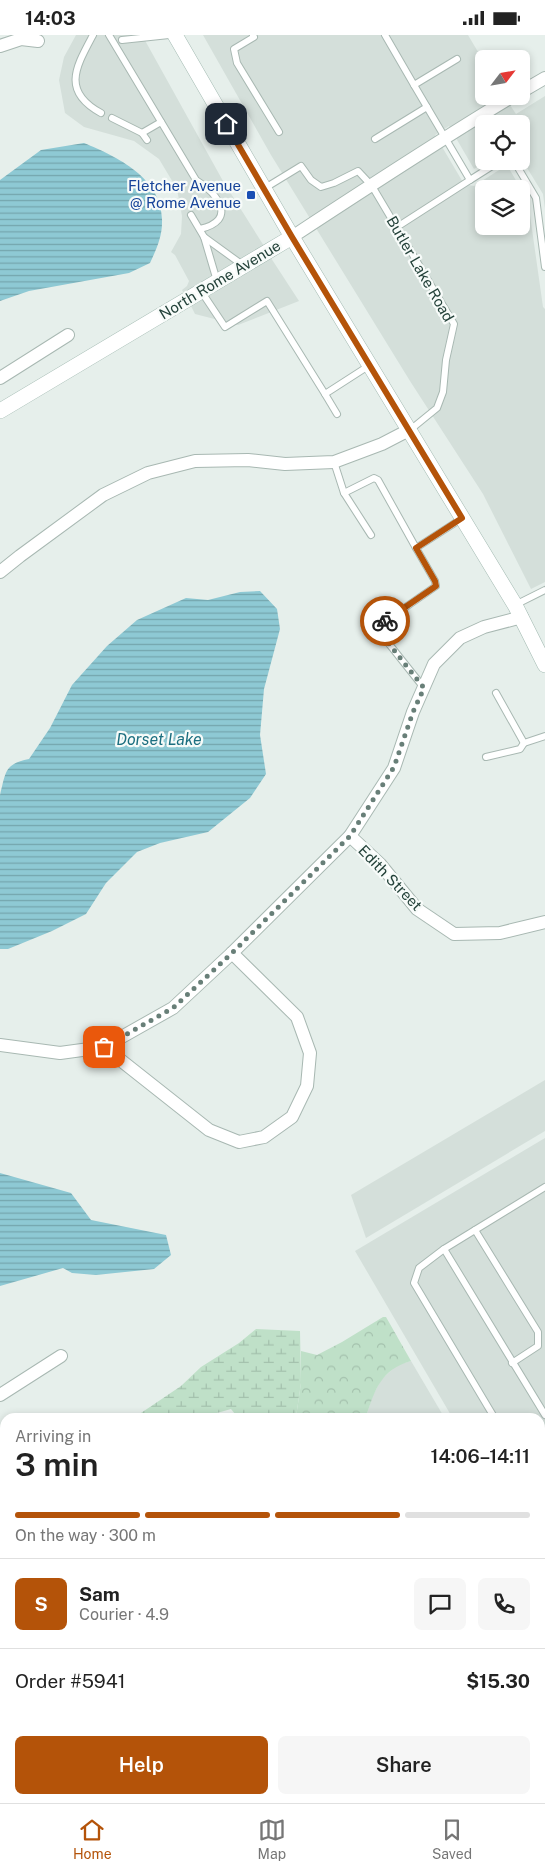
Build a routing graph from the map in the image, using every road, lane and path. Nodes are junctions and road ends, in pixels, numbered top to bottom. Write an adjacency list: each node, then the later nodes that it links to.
1 (93, 35): 17 (lane)
2 (109, 35): 9 (lane)
3 (169, 35): 7 (lane)
4 (175, 35): 29 (main road)
5 (385, 35): 13 (lane)
6 (254, 36): 20 (lane)
7 (123, 38): 9 (lane)
8 (38, 41): 10 (street)
9 (115, 45): 19 (lane)
10 (0, 46)
11 (457, 59): 13 (lane)
12 (545, 78): 14 (street)
13 (414, 85): 16 (lane)
14 (530, 87)
15 (498, 105): 22 (street, North Rome Avenue)
16 (427, 107): 22 (lane); 23 (lane)
17 (101, 113)
18 (112, 118): 21 (lane)
19 (162, 122): 21 (lane); 32 (lane)
20 (279, 132)
21 (142, 133): 24 (lane)
22 (445, 136): 27 (lane); 28 (street, North Rome Avenue)
23 (375, 139)
24 (147, 140)
25 (486, 170): 27 (lane)
26 (519, 170): 36 (lane)
27 (470, 180): 31 (lane)
28 (372, 186): 29 (lane); 31 (lane, Butler Lake Road); 34 (street, North Rome Avenue)
29 (264, 189): 34 (main road)
30 (191, 215): 32 (lane)
31 (397, 227): 45 (lane, Butler Lake Road)
32 (200, 229): 33 (lane)
33 (204, 237): 35 (lane); 37 (lane)
34 (292, 237): 35 (main road, North Rome Avenue); 40 (main road)
35 (244, 266): 37 (main road, North Rome Avenue)
36 (545, 267)
37 (217, 282): 38 (main road, North Rome Avenue)
38 (201, 291): 42 (lane); 43 (main road, North Rome Avenue)
39 (68, 335): 41 (street)
40 (370, 365): 42 (lane); 45 (main road)
41 (0, 378)
42 (325, 394): 44 (lane)
43 (0, 411)
44 (337, 414)
45 (409, 430): 46 (street); 48 (main road)
46 (334, 462): 47 (lane); 51 (street)
47 (344, 493): 49 (lane); 50 (lane)
48 (462, 518): 50 (lane); 53 (main road)
49 (371, 535)
50 (416, 548): 55 (lane)
51 (0, 572)
52 (545, 590): 53 (lane)
53 (518, 611): 54 (main road); 55 (street)
54 (545, 665)
55 (424, 688): 60 (street)
56 (496, 693): 58 (lane)
57 (545, 736): 58 (lane)
58 (524, 743): 59 (lane)
59 (486, 757)
60 (350, 836): 61 (street, Edith Street); 62 (street)
61 (545, 922)
62 (232, 953): 64 (street); 64 (street)
63 (0, 1045): 64 (street)
64 (104, 1047)
65 (545, 1187): 66 (lane)
66 (475, 1230): 67 (lane); 69 (lane)
67 (444, 1249): 69 (lane); 71 (lane)
68 (61, 1356): 70 (street)
69 (512, 1363): 72 (lane)
70 (0, 1395)
71 (492, 1413)
72 (544, 1413)

